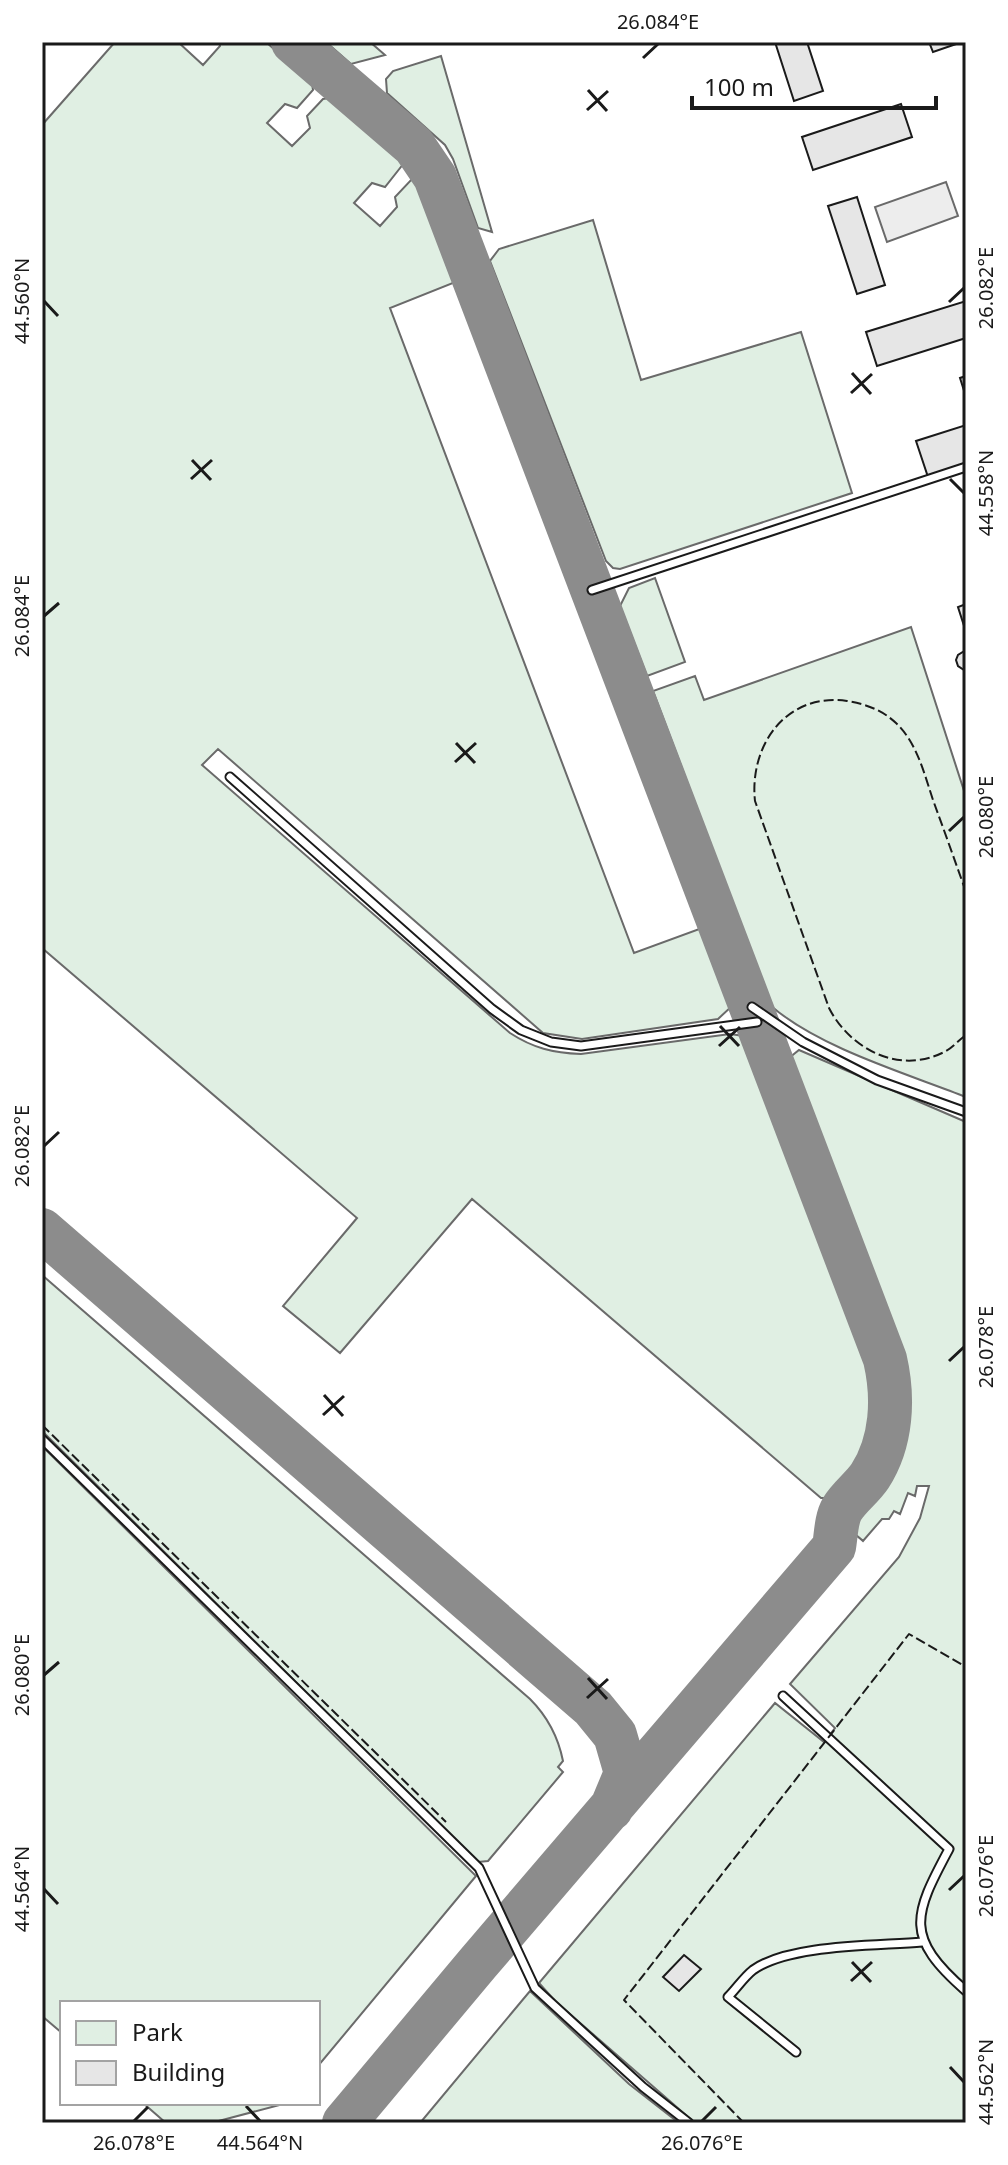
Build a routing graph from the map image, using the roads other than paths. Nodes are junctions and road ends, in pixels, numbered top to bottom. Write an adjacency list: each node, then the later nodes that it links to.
1 (966, 467): 2 (lane)
2 (592, 590)
3 (230, 777): 5 (lane)
4 (752, 1007): 6 (lane)
5 (757, 1022)
6 (966, 1112)
7 (42, 1439): 12 (lane)
8 (783, 1696): 9 (lane)
9 (922, 1942): 10 (lane); 11 (lane)
10 (966, 1991)
11 (796, 2052)
12 (689, 2123)

